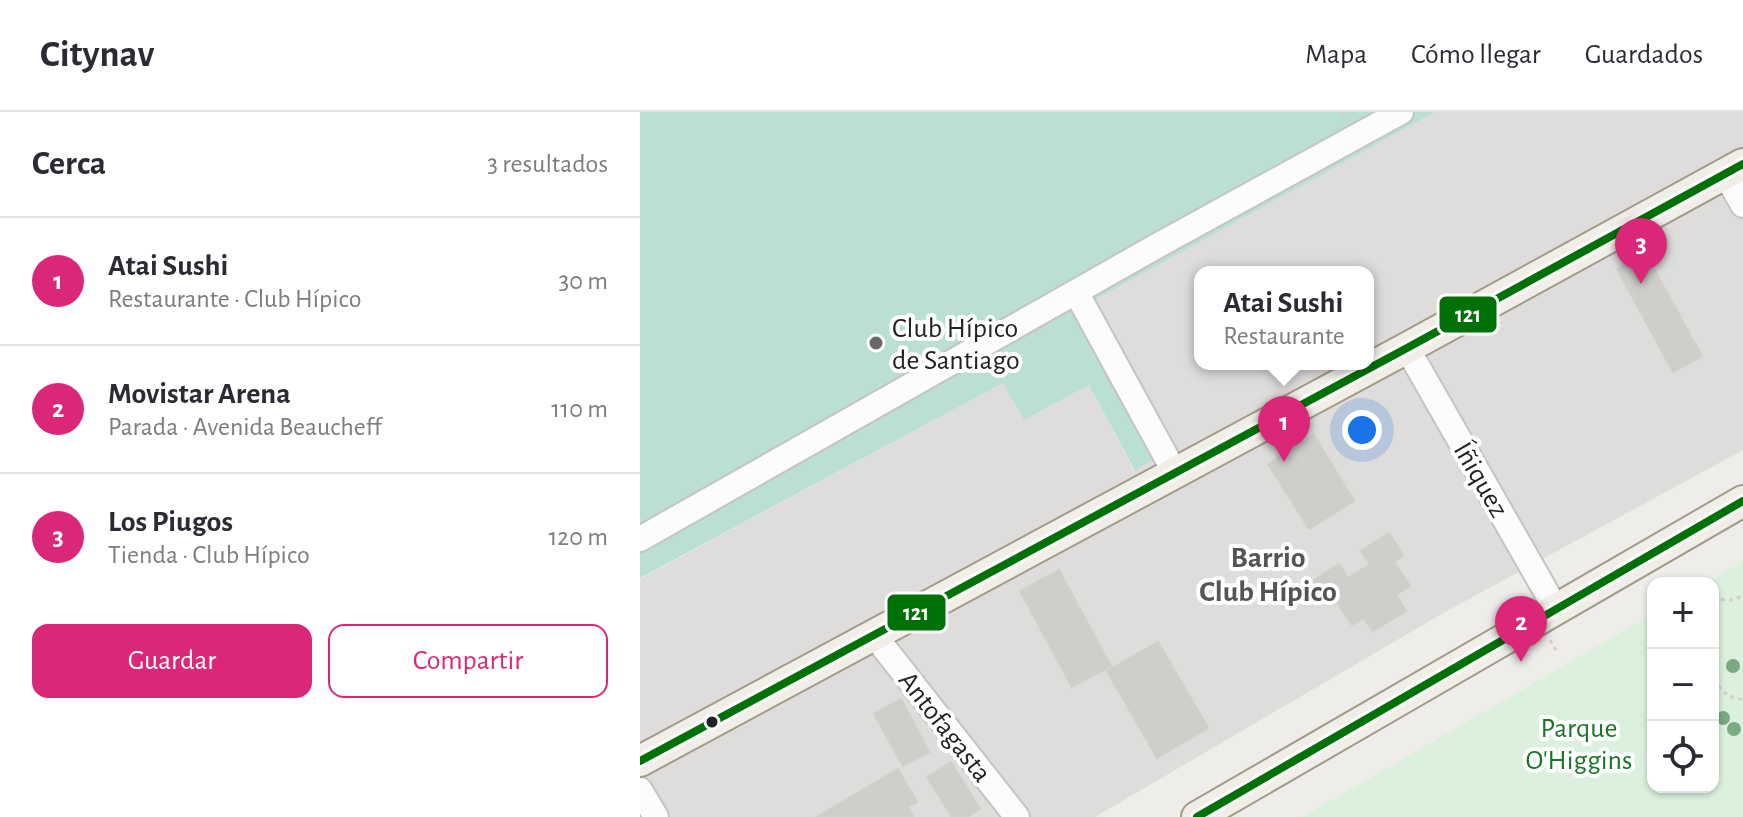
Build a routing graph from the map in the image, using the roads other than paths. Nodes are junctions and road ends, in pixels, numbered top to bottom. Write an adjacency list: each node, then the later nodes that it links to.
1 (1401, 112): 4 (street)
2 (1734, 168): 3 (street); 5 (main road)
3 (1743, 205)
4 (1076, 292): 8 (street); 10 (street)
5 (1407, 348): 6 (main road); 11 (street, Íñiquez)
6 (1374, 366)
7 (1366, 370): 8 (main road)
8 (1175, 473): 12 (main road)
9 (1743, 501): 11 (main road)
10 (640, 539)
11 (1556, 609): 17 (main road)
12 (874, 635): 13 (main road); 16 (street, Antofagasta)
13 (640, 761)
14 (640, 790): 15 (street)
15 (656, 817)
16 (1017, 817)
17 (1197, 817)

